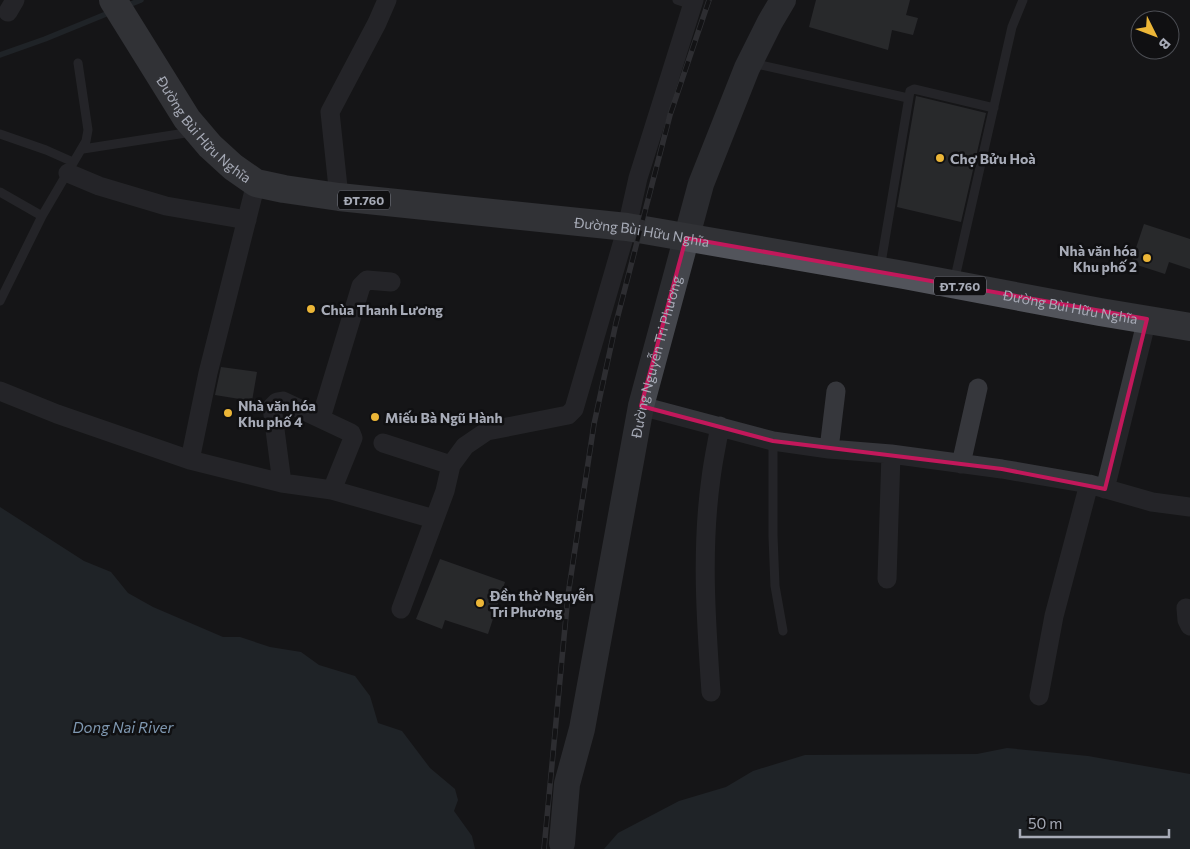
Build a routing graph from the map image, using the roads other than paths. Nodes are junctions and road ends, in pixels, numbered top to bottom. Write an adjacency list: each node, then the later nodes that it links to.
1 (113, 0): 10 (main road, Đường Bùi Hữu Nghĩa / ĐT.760)
2 (386, 0): 16 (street)
3 (783, 0): 6 (main road, Đường Nguyễn Tri Phương)
4 (1024, 0): 9 (lane)
5 (687, 2): 19 (street)
6 (750, 62): 8 (lane); 20 (main road, Đường Nguyễn Tri Phương)
7 (78, 63): 12 (lane)
8 (908, 98): 9 (lane); 21 (lane)
9 (994, 108): 23 (lane)
10 (197, 131): 12 (lane); 14 (main road, Đường Bùi Hữu Nghĩa / ĐT.760)
11 (0, 134): 13 (lane)
12 (82, 148): 13 (lane)
13 (70, 167): 17 (lane); 18 (street)
14 (256, 183): 16 (main road, Đường Bùi Hữu Nghĩa / ĐT.760); 18 (street)
15 (0, 192): 17 (lane)
16 (339, 197): 19 (main road, Đường Bùi Hữu Nghĩa / ĐT.760)
17 (42, 216): 24 (lane)
18 (247, 220): 37 (street)
19 (627, 227): 20 (main road, Đường Bùi Hữu Nghĩa / ĐT.760); 39 (street)
20 (686, 238): 21 (main road, Đường Bùi Hữu Nghĩa / ĐT.760); 30 (main road, Đường Nguyễn Tri Phương)
21 (880, 270): 23 (main road, Đường Bùi Hữu Nghĩa / ĐT.760)
22 (391, 282): 31 (street)
23 (954, 285): 25 (main road, Đường Bùi Hữu Nghĩa / ĐT.760)
24 (0, 301)
25 (1147, 319): 26 (main road, Đường Bùi Hữu Nghĩa / ĐT.760); 41 (street)
26 (1190, 327)
27 (978, 388): 38 (street)
28 (0, 391): 37 (street)
29 (836, 391): 35 (street)
30 (641, 406): 32 (street); 52 (main road, Đường Nguyễn Tri Phương)
31 (321, 418): 40 (street); 42 (street)
32 (720, 426): 33 (street); 50 (street)
33 (773, 441): 35 (street); 49 (lane)
34 (383, 443): 39 (street)
35 (829, 449): 36 (street)
36 (891, 454): 38 (street); 45 (street)
37 (190, 460): 40 (street)
38 (961, 464): 41 (street)
39 (451, 465): 44 (street)
40 (282, 483): 42 (street)
41 (1097, 487): 43 (street); 51 (street)
42 (332, 490): 44 (street)
43 (1190, 507)
44 (434, 518): 47 (street)
45 (887, 579)
46 (1186, 608): 48 (street)
47 (401, 609)
48 (1190, 626)
49 (783, 631)
50 (711, 692)
51 (1039, 696)
52 (568, 844)

